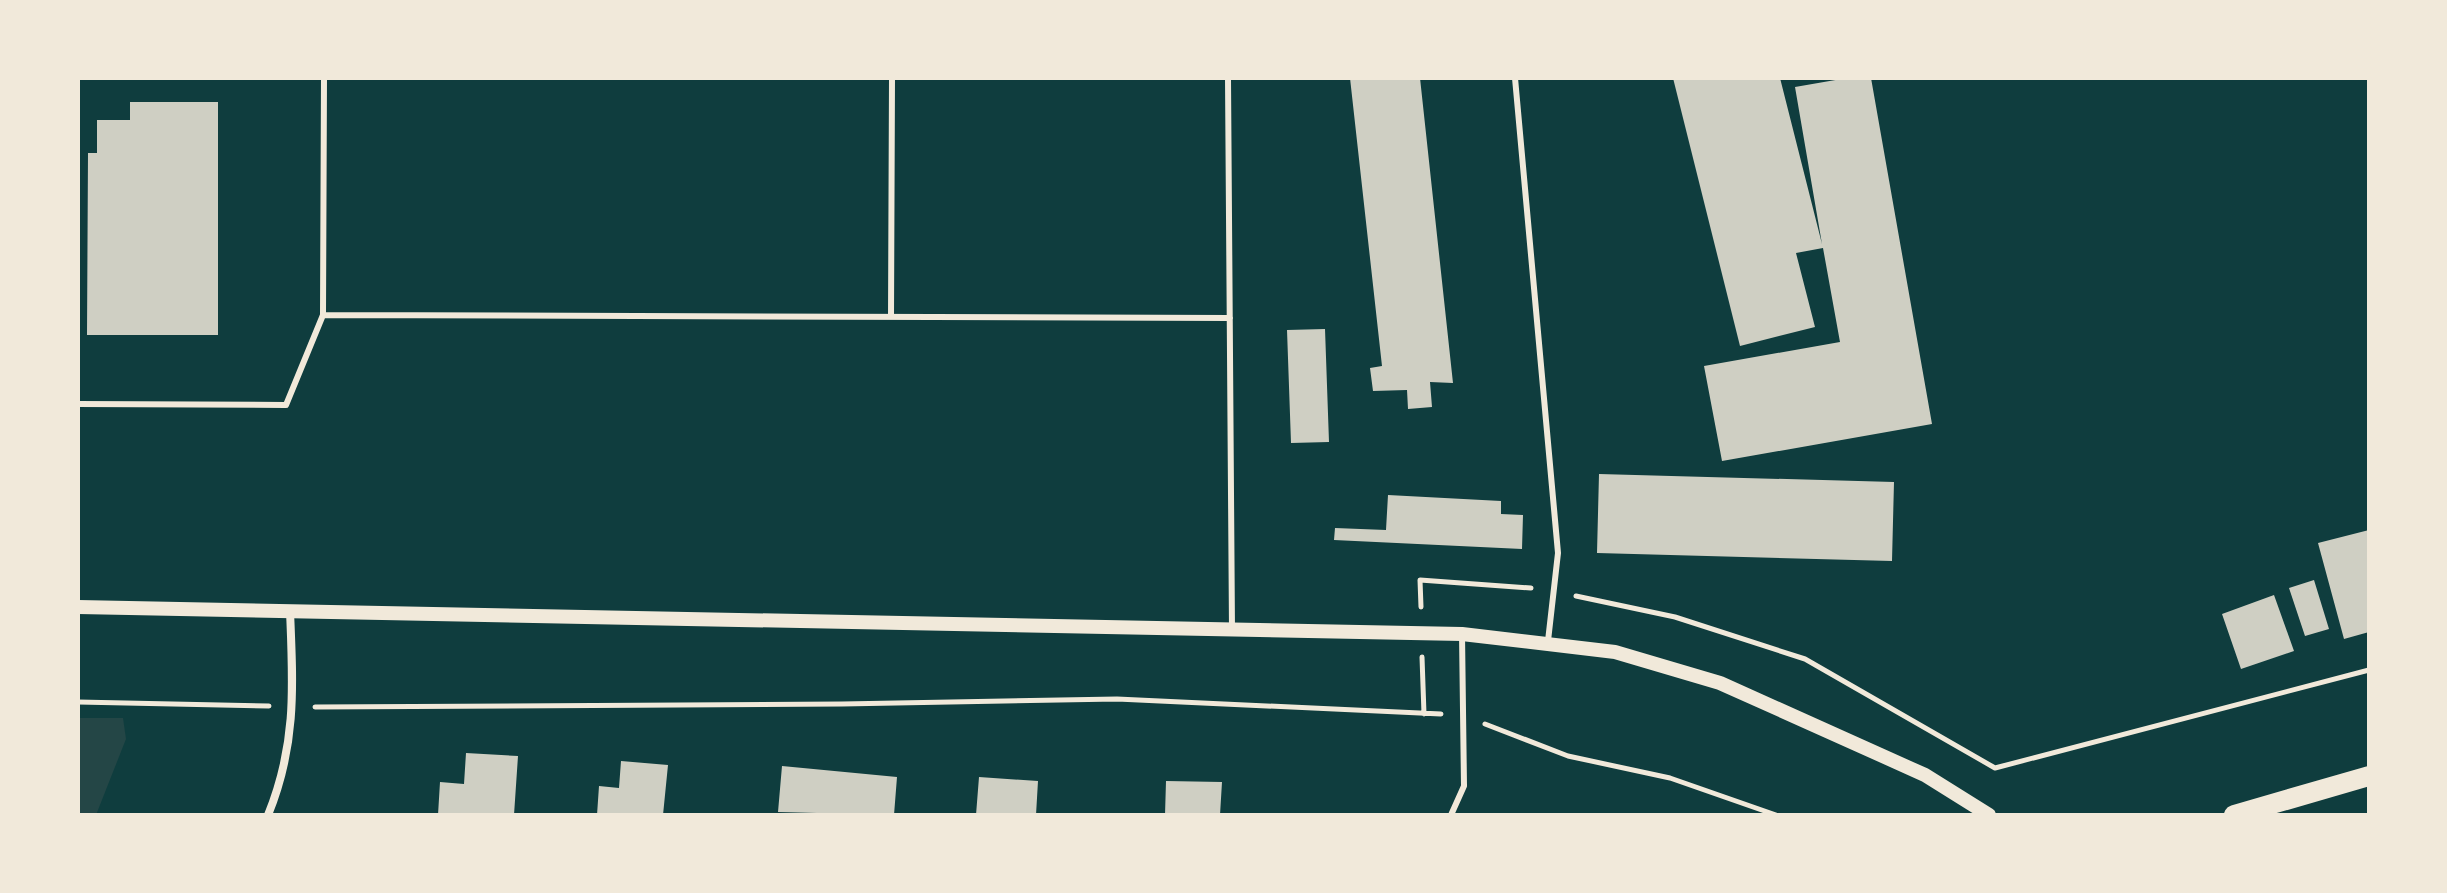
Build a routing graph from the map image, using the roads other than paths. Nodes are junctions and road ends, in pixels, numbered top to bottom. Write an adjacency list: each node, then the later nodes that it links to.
1 (324, 78): 5 (lane)
2 (892, 78): 6 (lane)
3 (1228, 78): 7 (lane)
4 (1515, 78): 13 (lane)
5 (323, 315): 6 (lane); 8 (lane)
6 (891, 317): 7 (lane)
7 (1230, 318): 11 (lane)
8 (78, 404)
9 (78, 607): 10 (street)
10 (290, 611): 11 (street); 15 (street)
11 (1232, 630): 12 (street)
12 (1462, 634): 13 (street); 16 (lane)
13 (1548, 641): 17 (street)
14 (2369, 776): 18 (main road)
15 (268, 815)
16 (1451, 815)
17 (1989, 815)
18 (2234, 815)

